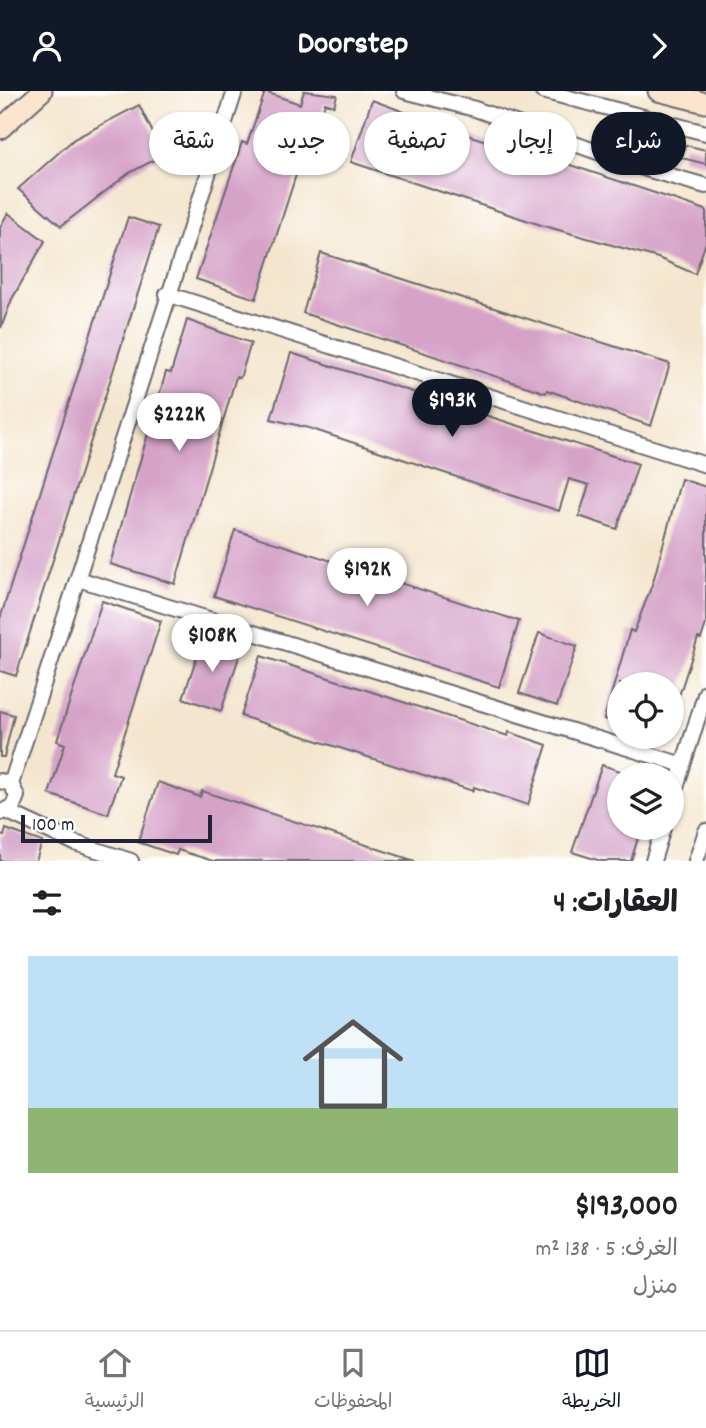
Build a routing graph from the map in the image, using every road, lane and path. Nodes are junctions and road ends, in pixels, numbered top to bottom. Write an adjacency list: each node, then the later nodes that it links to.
1 (42, 91): 9 (street)
2 (235, 91): 14 (street)
3 (404, 91): 11 (street)
4 (542, 91): 7 (street)
5 (659, 91): 6 (street)
6 (706, 103)
7 (621, 112)
8 (686, 128): 10 (street)
9 (0, 129)
10 (706, 133)
11 (591, 140)
12 (686, 175): 13 (street)
13 (706, 186)
14 (167, 294): 15 (street); 16 (street)
15 (706, 465)
16 (78, 579): 18 (street); 20 (street)
17 (706, 692): 19 (street)
18 (676, 763)
19 (684, 763)
20 (5, 783): 21 (street)
21 (3, 812): 24 (street)
22 (706, 831): 27 (street)
23 (659, 840): 26 (street)
24 (98, 856): 25 (street)
25 (131, 861)
26 (653, 861)
27 (696, 861)

